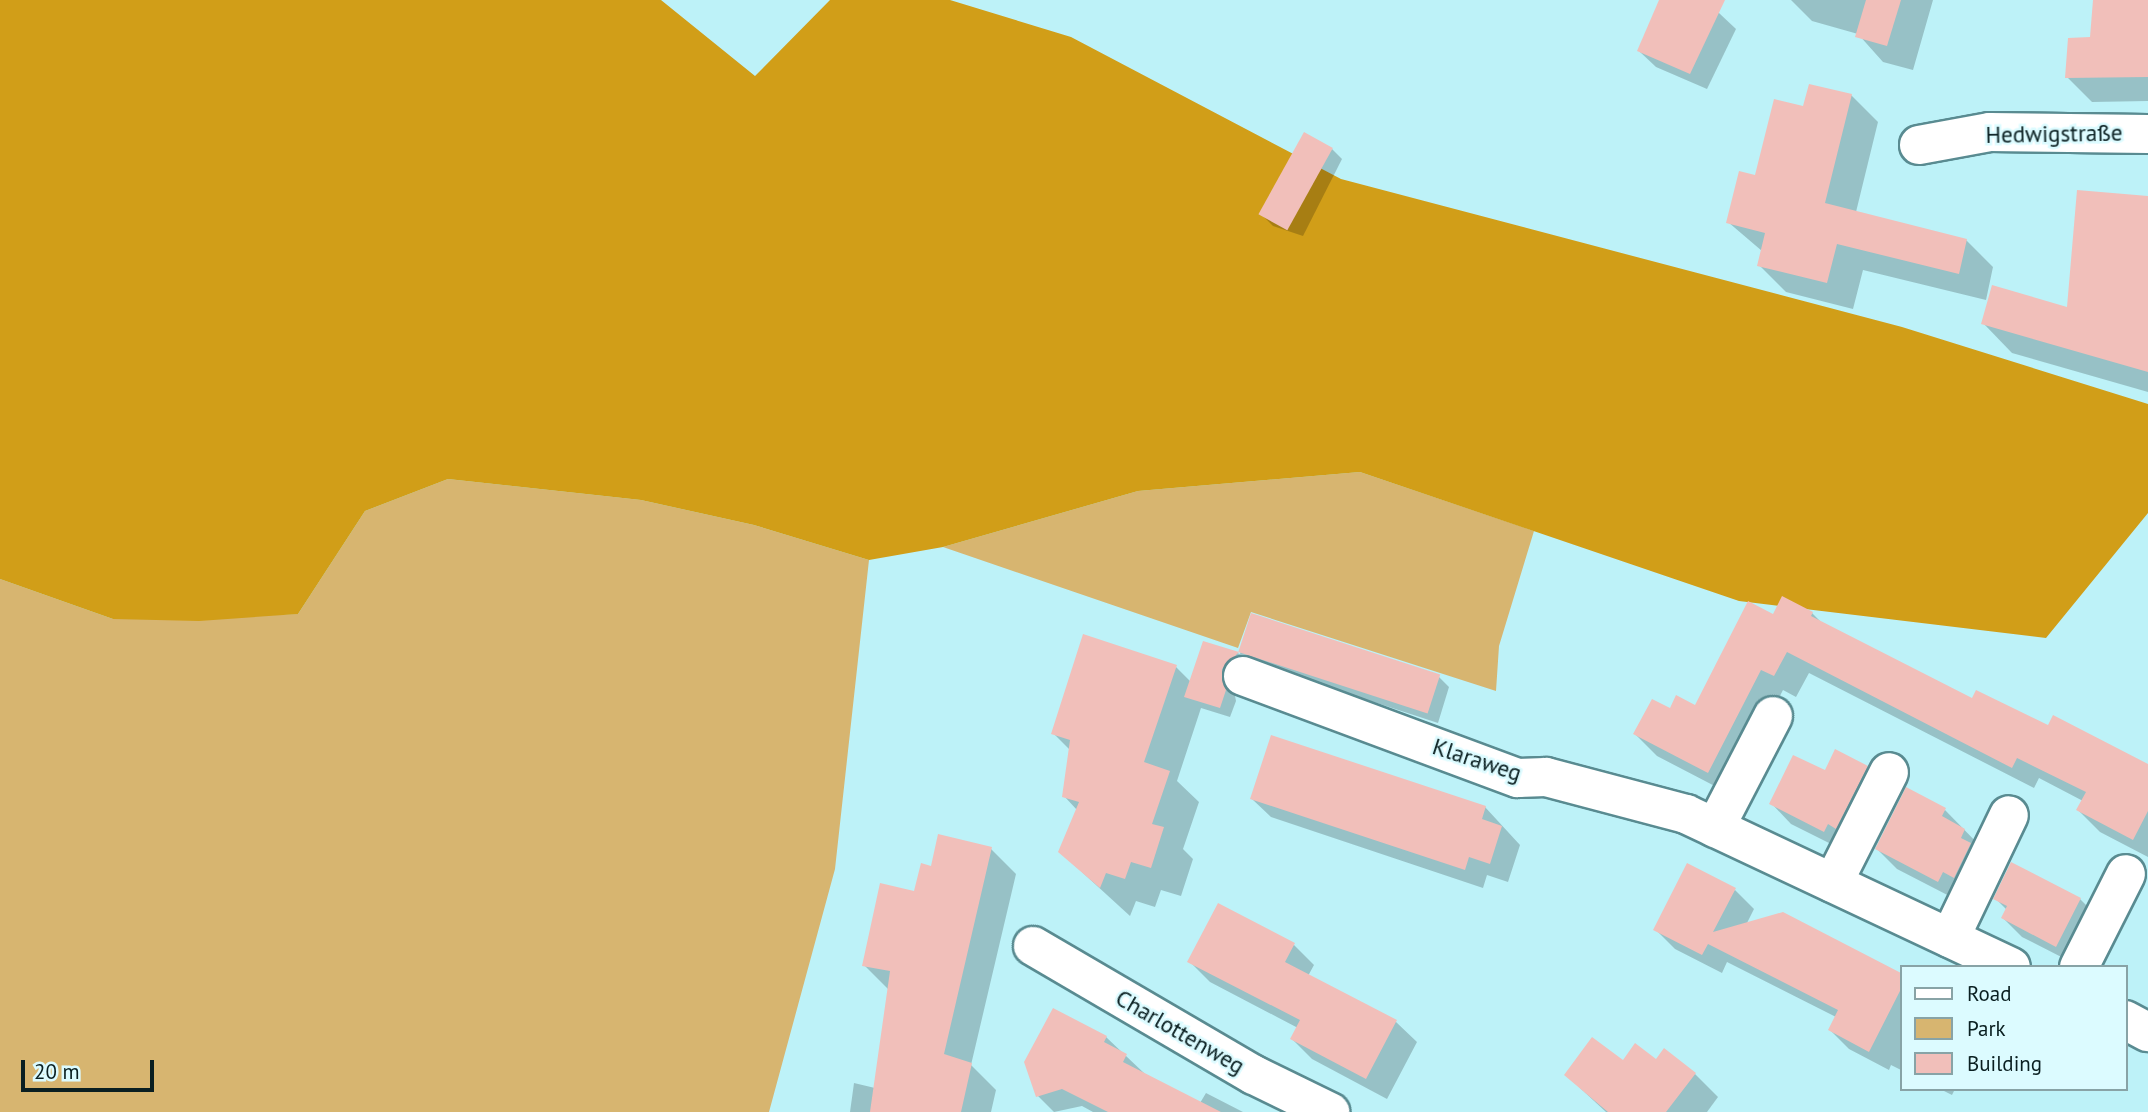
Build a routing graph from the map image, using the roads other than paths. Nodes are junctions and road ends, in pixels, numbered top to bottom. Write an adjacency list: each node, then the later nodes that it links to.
1 (2148, 134): 2 (street, Hedwigstraße)
2 (1919, 145)
3 (1243, 676): 7 (street, Klaraweg)
4 (1773, 716): 7 (street)
5 (1889, 772): 9 (street)
6 (2009, 815): 10 (street)
7 (1715, 828): 9 (street, Klaraweg)
8 (2126, 874): 13 (street)
9 (1833, 883): 10 (street, Klaraweg)
10 (1950, 938): 12 (street, Klaraweg)
11 (1033, 946): 16 (street, Charlottenweg)
12 (2007, 965)
13 (2080, 965)
14 (2127, 1021): 15 (street)
15 (2148, 1032)
16 (1330, 1112)

